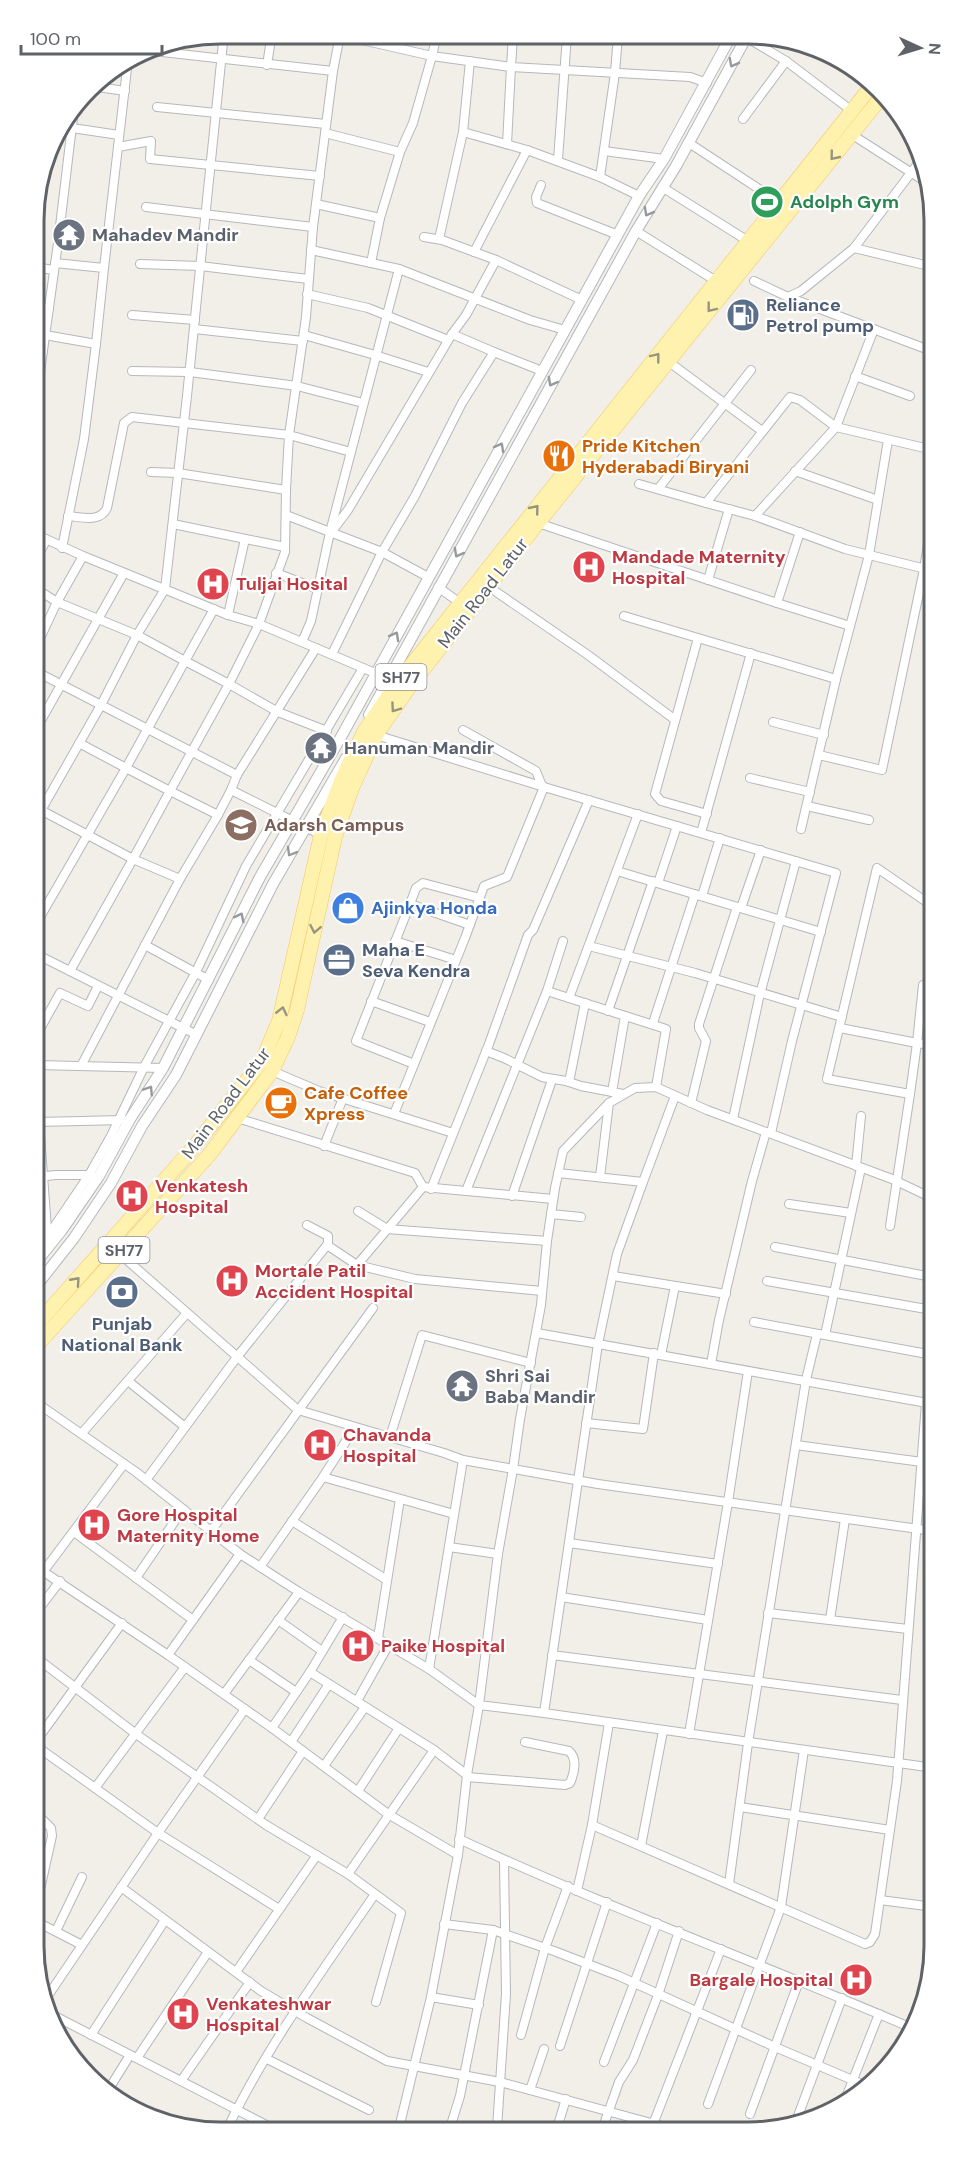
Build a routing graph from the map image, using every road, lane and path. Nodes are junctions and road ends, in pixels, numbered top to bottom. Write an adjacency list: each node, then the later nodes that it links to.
1 (223, 44): 15 (street)
2 (270, 44): 18 (street)
3 (338, 44): 21 (street)
4 (382, 44): 12 (street)
5 (435, 44): 14 (street)
6 (512, 44): 19 (street)
7 (566, 44): 22 (street)
8 (617, 44): 23 (street)
9 (727, 44): 24 (street)
10 (742, 44): 40 (street, one-way to 40)
11 (758, 44): 17 (street)
12 (386, 45): 14 (street)
13 (165, 53): 15 (street)
14 (432, 56): 16 (street); 45 (street)
15 (221, 60): 18 (street); 31 (street)
16 (470, 61): 19 (street); 36 (street)
17 (786, 61): 30 (street); 32 (street)
18 (267, 65): 21 (street)
19 (511, 68): 22 (street); 41 (street)
20 (127, 70): 26 (street)
21 (333, 71): 34 (street)
22 (565, 71): 23 (street); 47 (street)
23 (615, 73): 24 (street); 44 (street)
24 (707, 82): 46 (street)
25 (104, 87): 26 (street)
26 (125, 90): 39 (street)
27 (868, 91): 30 (main road, Main Road Latur / SH77)
28 (878, 101): 38 (main road, Main Road Latur / SH77)
29 (157, 107): 31 (street)
30 (852, 111): 57 (main road, Main Road Latur / SH77)
31 (217, 113): 34 (street); 48 (street)
32 (743, 119)
33 (72, 123): 35 (street)
34 (326, 124): 37 (street)
35 (72, 127): 39 (street); 77 (street)
36 (463, 132): 41 (street); 66 (street)
37 (325, 133): 45 (street); 51 (street)
38 (851, 134): 50 (street); 101 (main road, Main Road Latur / SH77, one-way to 101)
39 (119, 135): 42 (street)
40 (689, 143): 55 (street); 57 (street)
41 (507, 144): 43 (street)
42 (118, 147): 48 (street); 78 (street)
43 (527, 150): 47 (street); 70 (street)
44 (604, 151): 46 (street); 52 (street)
45 (400, 153): 61 (street)
46 (664, 159): 56 (street)
47 (558, 160): 52 (street)
48 (211, 165): 51 (street); 60 (street)
49 (916, 166): 50 (street)
50 (911, 172): 53 (street); 68 (street)
51 (320, 176): 58 (street)
52 (600, 177): 56 (street)
53 (919, 177)
54 (541, 185): 64 (street)
55 (662, 187): 63 (street, one-way to 63); 67 (street)
56 (639, 196): 64 (street)
57 (779, 202): 67 (main road, Main Road Latur / SH77)
58 (316, 204): 61 (street); 62 (street)
59 (146, 207): 60 (street)
60 (205, 215): 62 (street); 75 (street)
61 (380, 218): 72 (street)
62 (313, 227): 69 (street)
63 (636, 231): 81 (street); 149 (street, one-way to 149)
64 (618, 235): 86 (street)
65 (424, 237): 66 (street)
66 (439, 239): 70 (street)
67 (748, 241): 81 (main road, Main Road Latur / SH77)
68 (854, 248): 74 (street); 85 (street)
69 (310, 250): 72 (street); 80 (street)
70 (474, 252): 71 (street)
71 (496, 260): 84 (street); 86 (street)
72 (371, 263): 79 (street)
73 (140, 264): 75 (street)
74 (924, 265)
75 (200, 266): 80 (street); 91 (street)
76 (44, 267): 77 (street)
77 (55, 267): 78 (street); 88 (street)
78 (104, 268): 97 (street)
79 (399, 269): 84 (street); 89 (street)
80 (308, 279): 83 (street)
81 (716, 281): 155 (main road, Main Road Latur / SH77, one-way to 81)
82 (754, 281): 85 (street)
83 (308, 294): 89 (street); 96 (street)
84 (476, 297): 93 (street); 95 (street)
85 (788, 297): 92 (street)
86 (582, 300): 93 (street)
87 (44, 308): 88 (street)
88 (49, 309): 94 (street)
89 (386, 314): 95 (street); 100 (street)
90 (132, 315): 91 (street)
91 (195, 324): 96 (street); 105 (street)
92 (874, 329): 98 (street); 107 (street)
93 (565, 330): 104 (street)
94 (45, 335): 97 (street)
95 (450, 337): 99 (street); 106 (street)
96 (304, 338): 100 (street); 108 (street)
97 (96, 344): 129 (street)
98 (924, 348)
99 (494, 352): 104 (street); 140 (street)
100 (375, 355): 106 (street); 110 (street)
101 (669, 362): 111 (street); 131 (main road, Main Road Latur / SH77)
102 (751, 370): 111 (street)
103 (132, 371): 105 (street)
104 (542, 371): 146 (street, one-way to 104)
105 (190, 372): 108 (street); 112 (street)
106 (428, 372): 133 (street)
107 (855, 376): 109 (street); 113 (street)
108 (297, 386): 110 (street); 115 (street)
109 (910, 396)
110 (363, 403): 118 (street)
111 (725, 403): 114 (street); 123 (street)
112 (183, 422): 115 (street); 121 (street); 129 (street)
113 (836, 427): 114 (street); 116 (street); 119 (street)
114 (762, 431): 126 (street)
115 (289, 435): 118 (street); 124 (street)
116 (888, 440): 117 (street); 125 (street)
117 (924, 448)
118 (351, 452): 133 (street)
119 (795, 471): 125 (street); 130 (street)
120 (151, 472): 121 (street)
121 (178, 473): 124 (street); 132 (street)
122 (639, 484): 123 (street)
123 (658, 489): 126 (street)
124 (286, 490): 128 (street)
125 (878, 500): 141 (street)
126 (706, 503): 127 (street)
127 (729, 509): 130 (street); 147 (street)
128 (286, 515): 133 (street); 138 (street)
129 (68, 516): 139 (street)
130 (755, 516): 134 (street)
131 (538, 523): 147 (street); 150 (main road, Main Road Latur / SH77)
132 (173, 524): 135 (street); 151 (street)
133 (330, 532): 140 (street); 152 (street)
134 (800, 532): 141 (street); 156 (street)
135 (245, 539): 138 (street); 158 (street)
136 (46, 540): 137 (street); 139 (street)
137 (44, 544)
138 (285, 547): 145 (street)
139 (62, 548): 142 (street)
140 (382, 552): 146 (street); 169 (street)
141 (869, 555): 143 (street); 162 (street)
142 (83, 556): 144 (street); 154 (street)
143 (924, 568)
144 (124, 573): 151 (street); 160 (street)
145 (276, 573): 152 (street); 161 (street)
146 (428, 577): 172 (street, one-way to 146)
147 (708, 580): 156 (street)
148 (924, 582): 191 (street)
149 (438, 587): 155 (street); 175 (street)
150 (489, 587): 175 (main road, Main Road Latur / SH77); 181 (street)
151 (165, 589): 157 (street); 164 (street)
152 (318, 589): 166 (street)
153 (44, 594): 154 (street)
154 (57, 602): 160 (street); 163 (street)
155 (460, 603): 175 (main road, Main Road Latur / SH77)
156 (777, 603): 162 (street)
157 (213, 609): 158 (street); 170 (street)
158 (228, 615): 161 (street)
159 (624, 616): 165 (street)
160 (98, 619): 164 (street); 177 (street)
161 (259, 624): 166 (street); 176 (street)
162 (850, 626): 174 (street)
163 (44, 630)
164 (137, 635): 170 (street); 178 (street)
165 (698, 638): 168 (street); 181 (street)
166 (302, 642): 167 (street)
167 (316, 648): 169 (street); 179 (street)
168 (751, 653): 174 (street); 205 (street)
169 (332, 654): 171 (street)
170 (185, 661): 176 (street); 184 (street)
171 (363, 668): 172 (street); 186 (street)
172 (376, 673): 175 (street); 183 (street)
173 (44, 676): 177 (street)
174 (836, 679): 188 (street)
175 (398, 683): 187 (main road, Main Road Latur / SH77); 187 (street)
176 (229, 684): 179 (street); 190 (street)
177 (61, 685): 178 (street); 180 (street)
178 (101, 705): 184 (street); 189 (street)
179 (278, 712): 186 (street); 193 (street)
180 (44, 715)
181 (674, 720): 205 (street)
182 (773, 723): 188 (street)
183 (347, 726): 187 (street); 208 (street)
184 (147, 729): 190 (street); 192 (street)
185 (463, 730): 195 (street)
186 (327, 731): 203 (street)
187 (367, 732): 195 (street); 210 (street); 214 (main road, Main Road Latur / SH77); 271 (main road, Main Road Latur / SH77, one-way to 271)
188 (824, 735): 191 (street)
189 (80, 742): 192 (street); 199 (street)
190 (192, 752): 193 (street); 197 (street)
191 (819, 755): 198 (street)
192 (126, 768): 197 (street); 213 (street)
193 (237, 775): 196 (street)
194 (750, 778): 198 (street)
195 (543, 787): 200 (street); 223 (street)
196 (231, 790): 203 (street); 206 (street)
197 (170, 791): 206 (street); 217 (street)
198 (810, 792): 201 (street)
199 (44, 800)
200 (589, 800): 204 (street); 264 (street)
201 (807, 806): 207 (street); 211 (street)
202 (44, 811): 213 (street)
203 (277, 813): 208 (street); 240 (street)
204 (638, 814): 209 (street); 219 (street)
205 (706, 814): 212 (street)
206 (218, 815): 220 (street)
207 (869, 820)
208 (293, 821): 210 (street); 242 (street, one-way to 208)
209 (677, 826): 212 (street); 221 (street)
210 (305, 828): 214 (street); 261 (street, one-way to 261)
211 (801, 829)
212 (702, 833): 215 (street)
213 (88, 835): 217 (street); 227 (street)
214 (321, 835): 333 (main road, Main Road Latur / SH77, one-way to 214)
215 (720, 838): 216 (street); 222 (street)
216 (761, 850): 218 (street); 226 (street)
217 (133, 859): 220 (street); 239 (street)
218 (796, 861): 228 (street); 230 (street)
219 (617, 871): 221 (street); 234 (street)
220 (180, 879): 233 (street)
221 (656, 882): 222 (street); 235 (street)
222 (699, 895): 226 (street); 238 (street)
223 (480, 898): 225 (street); 229 (street)
224 (924, 900): 254 (street)
225 (410, 904): 229 (street); 231 (street)
226 (739, 907): 228 (street); 241 (street)
227 (44, 910)
228 (780, 920): 230 (street); 246 (street)
229 (470, 925): 237 (street)
230 (821, 932): 251 (street)
231 (395, 941): 237 (street); 249 (street)
232 (563, 941): 245 (street)
233 (145, 945): 240 (street); 247 (street)
234 (589, 946): 235 (street); 248 (street)
235 (628, 956): 238 (street); 252 (street)
236 (44, 958): 239 (street)
237 (456, 960): 257 (street)
238 (670, 967): 241 (street); 258 (street)
239 (70, 971): 244 (street)
240 (196, 972): 242 (street); 255 (street)
241 (713, 979): 246 (street); 281 (street)
242 (209, 980): 260 (street)
243 (922, 985): 262 (street)
244 (98, 986): 247 (street); 256 (street)
245 (547, 991): 248 (street); 266 (street)
246 (760, 993): 251 (street); 286 (street)
247 (119, 996): 255 (street); 268 (street)
248 (568, 998): 250 (street)
249 (371, 1000): 257 (street); 265 (street)
250 (585, 1004): 252 (street); 273 (street)
251 (802, 1005): 254 (street); 288 (street)
252 (608, 1011): 253 (street)
253 (625, 1016): 258 (street); 275 (street)
254 (842, 1017): 259 (street)
255 (169, 1021): 260 (street); 269 (street)
256 (44, 1022)
257 (430, 1022): 265 (street)
258 (653, 1023): 274 (street)
259 (840, 1028): 262 (street); 277 (street)
260 (184, 1029): 261 (street); 270 (street)
261 (197, 1035): 322 (street)
262 (917, 1043): 263 (street); 277 (street)
263 (924, 1044)
264 (486, 1051): 266 (street); 289 (street)
265 (414, 1064): 282 (street)
266 (517, 1064): 272 (street); 300 (street)
267 (44, 1065): 268 (street)
268 (81, 1066): 269 (street)
269 (144, 1067): 270 (street); 285 (street)
270 (163, 1068): 285 (street, one-way to 270)
271 (272, 1071): 279 (street); 284 (main road, Main Road Latur / SH77)
272 (552, 1080): 273 (street); 302 (street)
273 (569, 1082): 275 (street)
274 (656, 1087): 276 (street); 278 (street)
275 (612, 1092): 276 (street)
276 (623, 1094): 280 (street)
277 (910, 1094): 296 (street)
278 (675, 1096): 281 (street); 297 (street)
279 (343, 1098): 282 (street); 290 (street)
280 (609, 1103): 292 (street); 295 (street)
281 (691, 1103): 286 (street)
282 (394, 1114): 289 (street)
283 (861, 1116): 291 (street)
284 (237, 1118): 290 (street); 319 (main road, Main Road Latur / SH77)
285 (125, 1119): 287 (street); 293 (street)
286 (733, 1119): 288 (street)
287 (44, 1122)
288 (768, 1132): 291 (street); 329 (street)
289 (453, 1133): 298 (street)
290 (324, 1146): 298 (street)
291 (858, 1167): 296 (street); 306 (street)
292 (558, 1173): 295 (street); 303 (street)
293 (94, 1175): 294 (street); 311 (street)
294 (44, 1176)
295 (600, 1177): 297 (street)
296 (896, 1181): 301 (street); 310 (street)
297 (643, 1182): 324 (street)
298 (427, 1188): 300 (street); 312 (street)
299 (44, 1191): 311 (street)
300 (466, 1191): 302 (street)
301 (924, 1193)
302 (512, 1196): 303 (street)
303 (553, 1199): 307 (street)
304 (789, 1204): 306 (street)
305 (358, 1211): 312 (street)
306 (851, 1213): 320 (street)
307 (551, 1214): 308 (street); 314 (street)
308 (581, 1217)
309 (307, 1225): 316 (street)
310 (890, 1226)
311 (54, 1229): 313 (street); 315 (street); 318 (street)
312 (387, 1229): 314 (street); 321 (street)
313 (44, 1230)
314 (547, 1241): 327 (street)
315 (44, 1243)
316 (327, 1245): 321 (street); 341 (street)
317 (775, 1247): 320 (street)
318 (44, 1248)
319 (120, 1254): 332 (street); 337 (main road, Main Road Latur / SH77)
320 (840, 1259): 323 (street); 328 (street)
321 (357, 1265): 327 (street)
322 (44, 1275)
323 (924, 1275)
324 (613, 1276): 326 (street); 338 (street)
325 (767, 1281): 328 (street)
326 (675, 1286): 329 (street); 340 (street)
327 (542, 1291): 335 (street)
328 (834, 1292): 331 (street); 336 (street)
329 (726, 1294): 343 (street)
330 (373, 1308): 349 (street)
331 (924, 1309)
332 (187, 1313): 341 (street); 346 (street)
333 (44, 1316)
334 (754, 1322): 336 (street)
335 (537, 1333): 338 (street); 342 (street)
336 (821, 1334): 339 (street); 345 (street)
337 (44, 1337)
338 (598, 1344): 340 (street); 350 (street)
339 (924, 1353)
340 (658, 1354): 343 (street); 350 (street)
341 (237, 1356): 349 (street); 351 (street)
342 (531, 1363): 354 (street); 360 (street)
343 (711, 1364): 344 (street)
344 (748, 1371): 345 (street); 365 (street)
345 (806, 1380): 347 (street); 355 (street)
346 (128, 1381): 351 (street); 353 (street)
347 (924, 1402)
348 (44, 1407): 353 (street)
349 (298, 1410): 352 (street); 373 (street)
350 (586, 1423): 363 (street)
351 (184, 1427): 362 (street)
352 (355, 1427): 354 (street); 361 (street)
353 (82, 1434): 359 (street)
354 (390, 1437): 357 (street)
355 (796, 1445): 358 (street); 367 (street)
356 (924, 1445): 358 (street)
357 (463, 1460): 360 (street); 368 (street)
358 (922, 1462): 371 (street)
359 (124, 1464): 362 (street); 374 (street)
360 (513, 1469): 363 (street); 378 (street)
361 (323, 1477): 364 (street); 370 (street)
362 (146, 1480): 366 (street)
363 (578, 1480): 365 (street); 375 (street)
364 (400, 1499): 368 (street); 384 (street)
365 (728, 1502): 367 (street); 379 (street)
366 (183, 1509): 373 (street); 383 (street)
367 (785, 1510): 369 (street); 389 (street)
368 (454, 1514): 376 (street)
369 (845, 1519): 371 (street); 394 (street)
370 (292, 1521): 381 (street); 384 (street)
371 (917, 1529): 372 (street); 396 (street)
372 (924, 1530)
373 (211, 1531): 377 (street)
374 (74, 1532): 380 (street); 383 (street)
375 (569, 1543): 379 (street); 387 (street)
376 (449, 1547): 378 (street); 405 (street)
377 (240, 1554): 381 (street); 391 (street)
378 (498, 1554): 415 (street)
379 (718, 1564): 393 (street)
380 (44, 1567)
381 (260, 1567): 386 (street)
382 (44, 1572): 385 (street)
383 (136, 1578): 391 (street)
384 (387, 1580): 397 (street)
385 (60, 1581): 388 (street); 395 (street)
386 (299, 1592): 390 (street); 392 (street)
387 (561, 1597): 393 (street); 401 (street)
388 (44, 1602)
389 (768, 1613): 394 (street); 408 (street)
390 (343, 1617): 397 (street); 399 (street)
391 (193, 1620): 400 (street)
392 (278, 1620): 399 (street); 402 (street)
393 (708, 1620): 407 (street)
394 (831, 1620): 396 (street)
395 (122, 1623): 400 (street); 410 (street)
396 (908, 1629): 413 (street)
397 (378, 1638): 398 (street)
398 (389, 1644): 405 (street); 414 (street)
399 (322, 1651): 406 (street)
400 (168, 1654): 404 (street)
401 (552, 1655): 407 (street); 418 (street)
402 (249, 1660): 411 (street); 412 (street)
403 (44, 1664): 410 (street)
404 (185, 1667): 412 (street); 424 (street)
405 (429, 1669): 415 (street)
406 (310, 1672): 409 (street); 411 (street)
407 (699, 1674): 408 (street); 425 (street)
408 (757, 1682): 413 (street); 428 (street)
409 (329, 1684): 414 (street); 426 (street)
410 (75, 1687): 422 (street); 424 (street)
411 (296, 1692): 420 (street)
412 (224, 1694): 417 (street)
413 (902, 1700): 433 (street)
414 (357, 1701): 416 (street)
415 (479, 1705): 418 (street); 436 (street)
416 (365, 1707): 421 (street); 434 (street)
417 (245, 1709): 420 (street); 437 (street)
418 (544, 1713): 419 (street)
419 (609, 1723): 423 (street); 445 (street)
420 (272, 1728): 426 (street)
421 (399, 1728): 429 (street); 439 (street)
422 (44, 1730)
423 (663, 1731): 425 (street); 449 (street)
424 (135, 1734): 437 (street); 438 (street)
425 (689, 1734): 428 (street)
426 (291, 1742): 431 (street)
427 (525, 1742): 436 (street)
428 (748, 1743): 430 (street); 440 (street)
429 (434, 1750): 436 (street); 441 (street)
430 (804, 1750): 433 (street); 442 (street)
431 (303, 1751): 434 (street); 443 (street)
432 (44, 1752): 438 (street)
433 (898, 1763): 435 (street); 446 (street)
434 (324, 1766): 439 (street)
435 (924, 1767)
436 (467, 1776): 448 (street)
437 (197, 1777): 443 (street); 447 (street)
438 (95, 1788): 447 (street)
439 (358, 1791): 441 (street)
440 (740, 1807): 442 (street); 456 (street)
441 (388, 1814): 451 (street); 454 (street)
442 (794, 1814): 446 (street); 464 (street)
443 (258, 1819): 450 (street)
444 (44, 1821): 453 (street)
445 (592, 1825): 449 (street); 459 (street)
446 (890, 1830): 461 (street)
447 (158, 1833): 458 (street); 465 (street)
448 (459, 1839): 451 (street); 452 (street)
449 (641, 1846): 456 (street)
450 (316, 1855): 454 (street); 465 (street)
451 (458, 1855): 468 (street)
452 (504, 1860): 457 (street); 473 (street)
453 (44, 1872)
454 (348, 1874): 460 (street)
455 (82, 1877): 471 (street)
456 (729, 1884): 464 (street)
457 (568, 1886): 459 (street); 475 (street)
458 (121, 1887): 466 (street); 474 (street)
459 (577, 1891): 462 (street)
460 (375, 1894): 488 (street); 490 (street)
461 (880, 1900): 463 (street); 464 (street)
462 (607, 1902): 467 (street); 478 (street)
463 (924, 1906)
464 (781, 1907): 479 (street)
465 (279, 1909): 480 (street)
466 (165, 1920): 477 (street); 496 (street)
467 (657, 1923): 472 (street); 483 (street)
468 (444, 1924): 470 (street); 486 (street)
469 (44, 1925): 471 (street)
470 (494, 1930): 473 (street); 489 (street)
471 (56, 1931): 474 (street)
472 (679, 1931): 476 (street); 485 (street)
473 (506, 1934): 475 (street); 509 (street)
474 (82, 1945): 484 (street)
475 (545, 1948): 478 (street); 497 (street)
476 (721, 1949): 479 (street); 491 (street)
477 (208, 1952): 480 (street); 501 (street)
478 (587, 1964): 483 (street); 498 (street)
479 (759, 1965): 481 (street); 495 (street)
480 (236, 1972): 482 (street)
481 (799, 1981): 487 (street); 499 (street)
482 (250, 1982): 490 (street); 508 (street)
483 (633, 1983): 485 (street); 503 (street)
484 (50, 1992)
485 (658, 1995): 491 (street); 518 (street)
486 (430, 1997): 489 (street); 505 (street)
487 (842, 1998): 492 (street); 504 (street)
488 (376, 2002)
489 (479, 2005): 506 (street)
490 (296, 2011): 502 (street); 505 (street)
491 (696, 2011): 495 (street); 529 (street)
492 (879, 2014): 494 (street); 507 (street)
493 (60, 2019): 496 (street)
494 (905, 2025)
495 (736, 2029): 499 (street); 515 (street)
496 (91, 2035): 501 (street)
497 (521, 2035)
498 (560, 2046)
499 (775, 2047): 504 (street); 519 (street)
500 (544, 2049): 513 (street)
501 (133, 2057): 508 (street); 511 (street)
502 (267, 2059): 516 (street); 517 (street)
503 (604, 2062)
504 (817, 2065): 507 (street); 520 (street)
505 (415, 2066): 506 (street); 523 (street)
506 (464, 2075): 509 (street); 524 (street)
507 (854, 2081): 510 (street); 512 (street)
508 (181, 2082): 516 (street)
509 (500, 2082): 513 (street); 525 (street)
510 (859, 2083)
511 (112, 2085)
512 (850, 2090)
513 (530, 2091): 514 (street)
514 (566, 2099): 518 (street); 526 (street)
515 (708, 2103)
516 (236, 2110): 521 (street); 522 (street)
517 (369, 2110)
518 (608, 2111): 527 (street); 528 (street)
519 (750, 2114)
520 (799, 2115)
521 (230, 2122)
522 (260, 2122)
523 (401, 2122)
524 (452, 2122)
525 (497, 2122)
526 (559, 2122)
527 (605, 2122)
528 (643, 2122)
529 (654, 2122)

